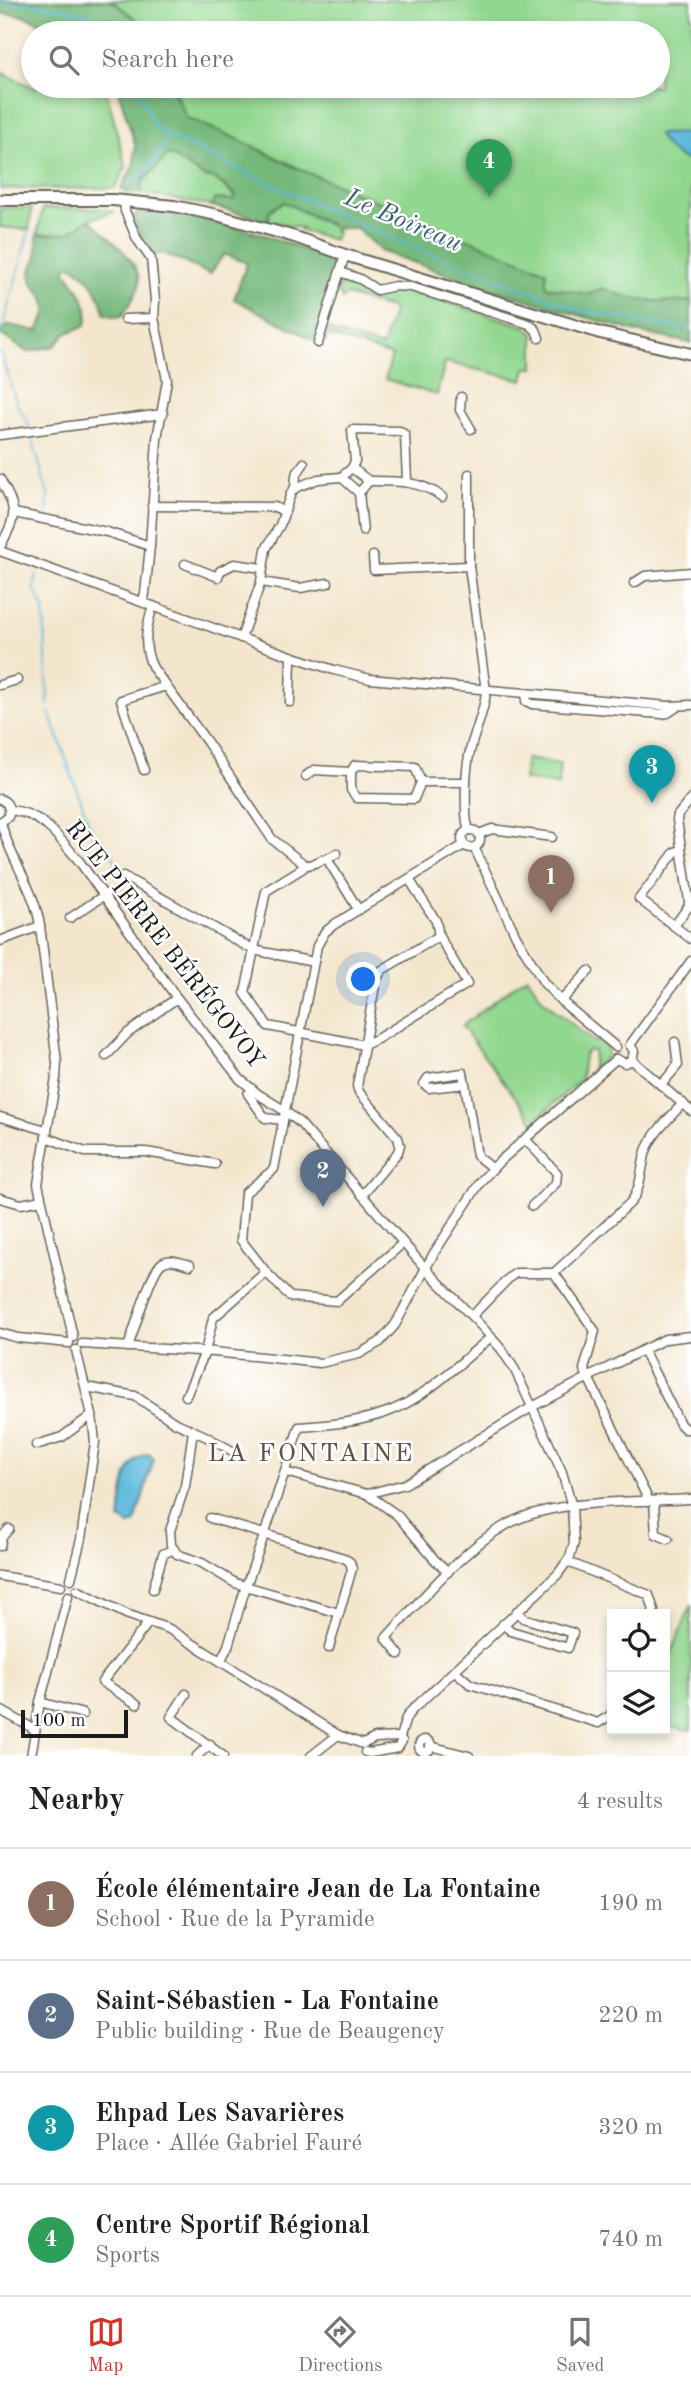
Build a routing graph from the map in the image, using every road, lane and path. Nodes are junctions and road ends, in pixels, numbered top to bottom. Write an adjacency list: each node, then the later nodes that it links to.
1 (0, 200): 2 (main road)
2 (124, 201): 3 (main road); 5 (street)
3 (345, 255): 4 (street); 9 (main road)
4 (340, 272): 7 (street); 8 (street)
5 (154, 318): 6 (street); 11 (street)
6 (125, 319)
7 (539, 338)
8 (318, 343)
9 (689, 354)
10 (461, 397): 12 (street)
11 (163, 414): 13 (street); 24 (street)
12 (471, 429)
13 (0, 435)
14 (304, 463): 21 (street)
15 (352, 468): 17 (street); 19 (street); 20 (street)
16 (469, 474): 32 (street)
17 (341, 477): 21 (street); 22 (street)
18 (0, 479): 26 (street)
19 (369, 481): 20 (street); 22 (street)
20 (407, 481): 23 (street)
21 (295, 488): 25 (street)
22 (359, 493): 27 (street)
23 (442, 497)
24 (152, 506): 25 (street); 28 (street)
25 (285, 512): 33 (street)
26 (14, 513): 28 (street); 29 (street)
27 (363, 531)
28 (150, 546): 38 (street)
29 (0, 549): 38 (street)
30 (373, 555): 32 (street)
31 (184, 564): 33 (street)
32 (470, 566): 46 (street)
33 (262, 568): 35 (street)
34 (691, 572): 37 (street)
35 (261, 582): 36 (street); 40 (street)
36 (328, 583)
37 (634, 583)
38 (142, 602): 39 (street)
39 (153, 606): 40 (street); 43 (street)
40 (241, 638): 41 (street)
41 (291, 656): 46 (street); 47 (street)
42 (17, 680): 45 (street)
43 (164, 683): 44 (street); 49 (street); 66 (street)
44 (151, 684)
45 (0, 685)
46 (486, 691): 48 (street); 53 (street)
47 (290, 702)
48 (691, 707)
49 (144, 770)
50 (351, 772): 51 (street); 52 (street); 52 (street)
51 (306, 776)
52 (421, 782): 53 (street)
53 (466, 782): 58 (street)
54 (0, 799): 56 (street)
55 (690, 800): 63 (street)
56 (10, 810): 57 (street); 69 (street, RUE PIERRE BÉRÉGOVOY)
57 (1, 822): 72 (street)
58 (469, 830): 59 (street); 61 (street)
59 (479, 834): 60 (street); 62 (street)
60 (552, 836)
61 (464, 845): 62 (street); 68 (street)
62 (474, 847): 82 (street)
63 (681, 850): 73 (street); 73 (street)
64 (337, 853): 65 (street)
65 (327, 859): 66 (street); 70 (street)
66 (305, 865): 77 (street)
67 (123, 876): 77 (street)
68 (409, 878): 70 (street); 74 (street)
69 (106, 894): 71 (street); 81 (street, RUE PIERRE BÉRÉGOVOY)
70 (358, 909): 79 (street)
71 (70, 918)
72 (40, 926): 76 (street); 98 (street)
73 (674, 926): 75 (street)
74 (439, 936): 85 (street); 85 (street)
75 (691, 939)
76 (0, 941)
77 (253, 950): 79 (street); 83 (street)
78 (691, 961): 86 (street)
79 (314, 962): 83 (street)
80 (589, 971): 82 (street)
81 (177, 998): 88 (street); 96 (street, RUE PIERRE BÉRÉGOVOY)
82 (561, 1001): 87 (street)
83 (300, 1033): 85 (street); 96 (street)
84 (675, 1042): 92 (street)
85 (364, 1045): 102 (street)
86 (630, 1045): 87 (street); 90 (street)
87 (617, 1047): 89 (street)
88 (106, 1056)
89 (616, 1059): 90 (street); 99 (street)
90 (632, 1060): 92 (street)
91 (465, 1084): 101 (street)
92 (662, 1084): 94 (street)
93 (248, 1094): 96 (street)
94 (683, 1103): 95 (street); 110 (street)
95 (691, 1111)
96 (284, 1116): 102 (street); 109 (street)
97 (0, 1117): 98 (street)
98 (46, 1133): 100 (street); 104 (street)
99 (525, 1139): 101 (street); 105 (street)
100 (215, 1164)
101 (492, 1168): 108 (street)
102 (362, 1195): 106 (street)
103 (0, 1198): 104 (street)
104 (41, 1200): 115 (street)
105 (532, 1206)
106 (403, 1243): 108 (street); 109 (street)
107 (190, 1265): 117 (street)
108 (425, 1268): 111 (street); 119 (street)
109 (266, 1272): 119 (street)
110 (554, 1273): 111 (street); 120 (street)
111 (472, 1316): 114 (street)
112 (0, 1334): 115 (street)
113 (691, 1336): 118 (street)
114 (491, 1337): 123 (street); 129 (street)
115 (71, 1340): 116 (street)
116 (79, 1347): 117 (street); 121 (street)
117 (128, 1347): 119 (street)
118 (643, 1350): 120 (street); 125 (street)
119 (205, 1352): 122 (street)
120 (587, 1378): 123 (street); 132 (street)
121 (86, 1387): 124 (street); 126 (street)
122 (186, 1396)
123 (533, 1407): 130 (street); 133 (street)
124 (92, 1415): 127 (street); 143 (street)
125 (691, 1429)
126 (193, 1431): 128 (street); 139 (street)
127 (36, 1445)
128 (236, 1453)
129 (285, 1472): 130 (street); 136 (street)
130 (367, 1494): 141 (street)
131 (691, 1499): 132 (street)
132 (652, 1501): 133 (street); 137 (street)
133 (572, 1507): 140 (street); 141 (street)
134 (210, 1518): 136 (street)
135 (9, 1530): 138 (street)
136 (265, 1533): 145 (street); 151 (street)
137 (668, 1539)
138 (0, 1546)
139 (174, 1549): 145 (street); 146 (street)
140 (568, 1562): 149 (street); 150 (street)
141 (448, 1572): 155 (street)
142 (0, 1576): 144 (street)
143 (71, 1579): 144 (street); 147 (street)
144 (61, 1586): 148 (street)
145 (246, 1587): 151 (street); 156 (street)
146 (153, 1589)
147 (78, 1590): 148 (street); 152 (street)
148 (68, 1596): 159 (street)
149 (654, 1609)
150 (517, 1611): 153 (street); 153 (street)
151 (339, 1614): 154 (street)
152 (149, 1622): 156 (street); 160 (street)
153 (503, 1624): 157 (street)
154 (329, 1648)
155 (399, 1654)
156 (221, 1660): 165 (street)
157 (454, 1670): 163 (street); 166 (street)
158 (186, 1694): 167 (street)
159 (40, 1702): 162 (street); 164 (street)
160 (136, 1704)
161 (0, 1710): 164 (street)
162 (83, 1714)
163 (607, 1717)
164 (34, 1730): 170 (street)
165 (338, 1735): 169 (street); 173 (street)
166 (401, 1739): 168 (street); 169 (street); 169 (street)
167 (210, 1744): 171 (street); 172 (street)
168 (423, 1750): 174 (street)
169 (364, 1751)
170 (31, 1756)
171 (197, 1756)
172 (223, 1756)
173 (311, 1756)
174 (469, 1756)

